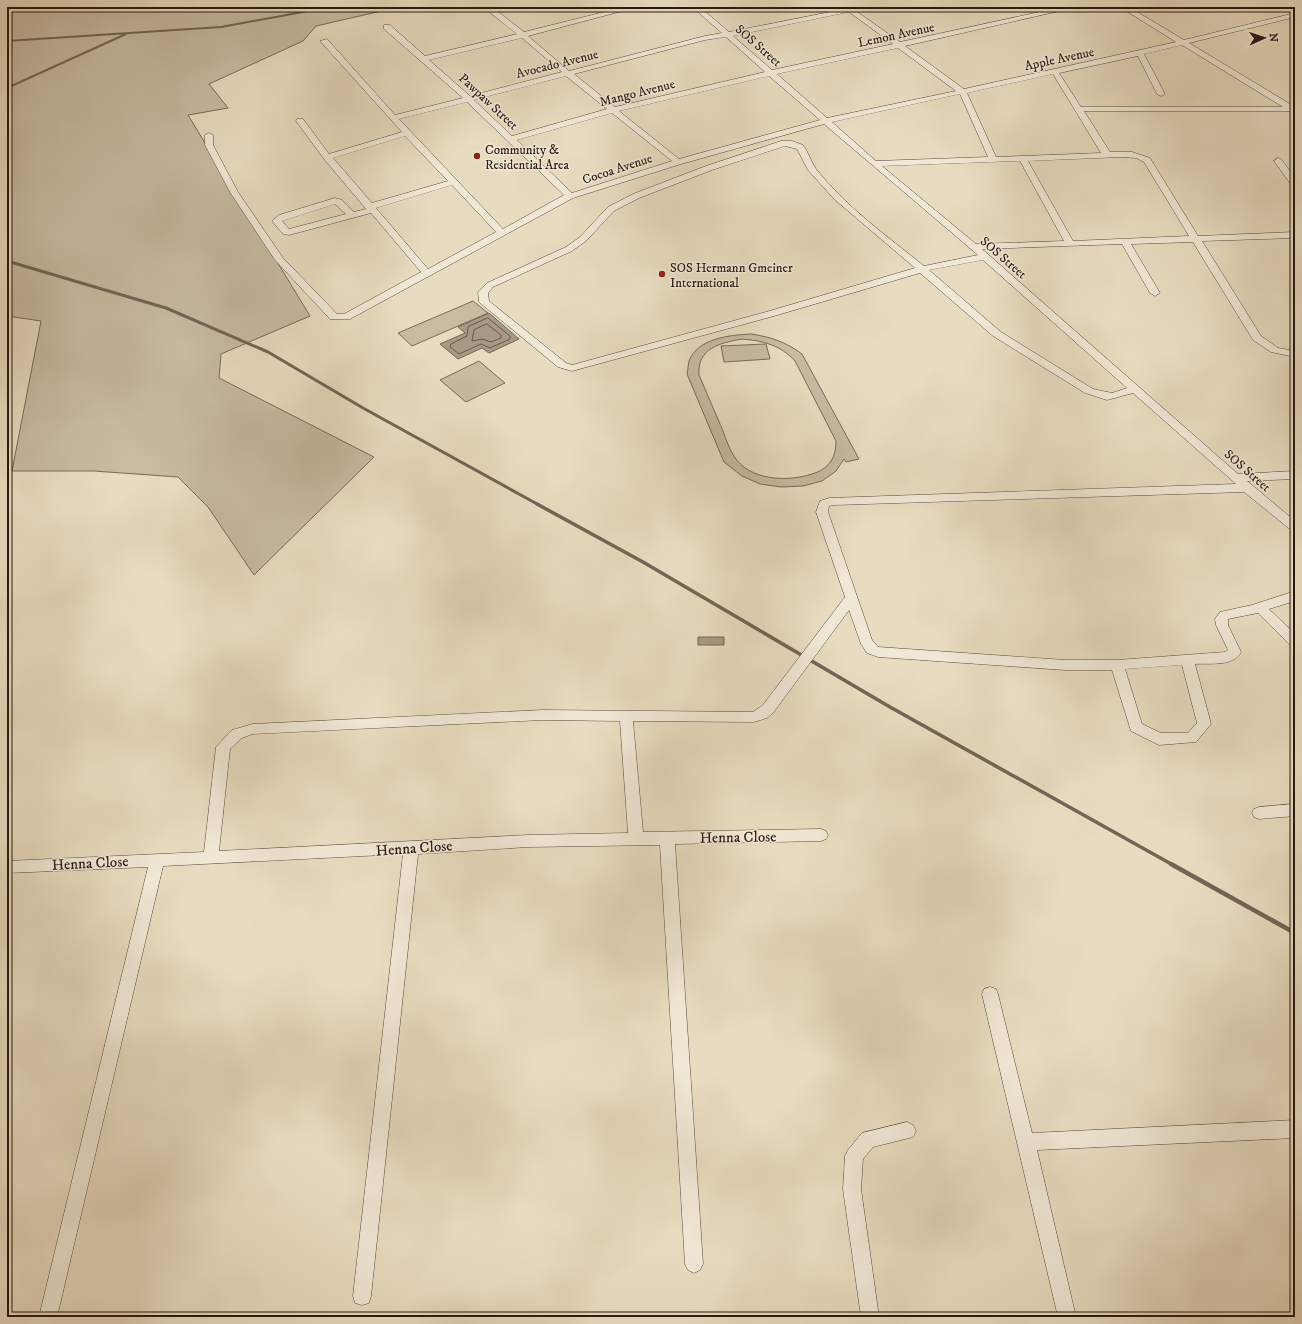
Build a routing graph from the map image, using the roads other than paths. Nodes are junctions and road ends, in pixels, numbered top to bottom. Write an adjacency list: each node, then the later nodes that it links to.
1 (488, 7): 10 (street)
2 (633, 7): 10 (street)
3 (696, 7): 11 (street, SOS Street)
4 (863, 7): 7 (street, Avocado Avenue)
5 (1073, 7): 14 (street, Lemon Avenue)
6 (1124, 7): 13 (street)
7 (849, 8): 11 (street, Avocado Avenue); 14 (street)
8 (1295, 15): 13 (street, Apple Avenue)
9 (387, 27): 16 (street, Pawpaw Street)
10 (523, 35): 16 (street); 17 (street)
11 (727, 35): 17 (street, Avocado Avenue); 19 (street, SOS Street)
12 (324, 41): 26 (street)
13 (1185, 42): 15 (street, Apple Avenue); 24 (street)
14 (900, 45): 19 (street, Lemon Avenue); 20 (street)
15 (1140, 53): 18 (street, Apple Avenue); 21 (street)
16 (424, 59): 22 (street, Pawpaw Street)
17 (566, 72): 22 (street, Avocado Avenue); 25 (street)
18 (1055, 72): 20 (street, Apple Avenue); 23 (street)
19 (771, 73): 25 (street, Mango Avenue); 28 (street, SOS Street)
20 (963, 92): 28 (street, Apple Avenue); 35 (street)
21 (1161, 94)
22 (468, 98): 26 (street, Avocado Avenue); 31 (street, Pawpaw Street)
23 (1078, 109): 24 (street); 32 (street)
24 (1295, 109)
25 (613, 110): 31 (street, Mango Avenue); 37 (street)
26 (394, 118): 29 (street)
27 (300, 121): 33 (street)
28 (827, 121): 37 (street, Cocoa Avenue); 38 (street, SOS Street)
29 (407, 134): 33 (street); 39 (street)
30 (209, 135): 52 (street, Cocoa Avenue)
31 (511, 139): 41 (street, Pawpaw Street)
32 (1107, 155): 34 (street); 46 (street)
33 (327, 157): 42 (street)
34 (1022, 157): 35 (street); 48 (street)
35 (993, 159): 38 (street)
36 (1278, 161): 40 (street)
37 (678, 162): 41 (street, Cocoa Avenue)
38 (874, 164): 49 (street, SOS Street)
39 (453, 182): 42 (street); 44 (street)
40 (1295, 184)
41 (570, 196): 44 (street, Cocoa Avenue)
42 (371, 208): 43 (street); 52 (street)
43 (352, 215): 43 (street)
44 (502, 233): 52 (street, Cocoa Avenue)
45 (1295, 235): 46 (street)
46 (1195, 239): 47 (street); 54 (street)
47 (1125, 242): 48 (street); 53 (street)
48 (1070, 244): 49 (street)
49 (974, 247): 50 (street, SOS Street)
50 (984, 257): 51 (street); 55 (street, SOS Street)
51 (922, 269): 51 (street); 55 (street)
52 (428, 274)
53 (1155, 293)
54 (1295, 354)
55 (1135, 389): 57 (street, SOS Street)
56 (1295, 475): 57 (street)
57 (1236, 478): 58 (street, SOS Street)
58 (1246, 488): 59 (street, SOS Street); 61 (street)
59 (1295, 527)
60 (1295, 596): 62 (street)
61 (851, 598): 65 (street); 66 (street)
62 (1260, 608): 63 (street); 64 (street)
63 (1295, 642)
64 (1187, 660): 65 (street); 65 (street)
65 (1117, 665)
66 (626, 715): 71 (street); 73 (street)
67 (1295, 810): 68 (street)
68 (1259, 813)
69 (821, 835): 70 (street, Henna Close)
70 (667, 838): 71 (street, Henna Close); 80 (street)
71 (636, 840): 72 (street, Henna Close)
72 (410, 848): 73 (street, Henna Close); 81 (street)
73 (211, 858): 74 (street, Henna Close)
74 (157, 860): 75 (street, Henna Close); 82 (street)
75 (7, 867)
76 (990, 994): 79 (street)
77 (1295, 1129): 79 (street)
78 (907, 1131): 83 (street)
79 (1026, 1142): 84 (street)
80 (694, 1264)
81 (362, 1296)
82 (48, 1317)
83 (870, 1317)
84 (1067, 1317)

